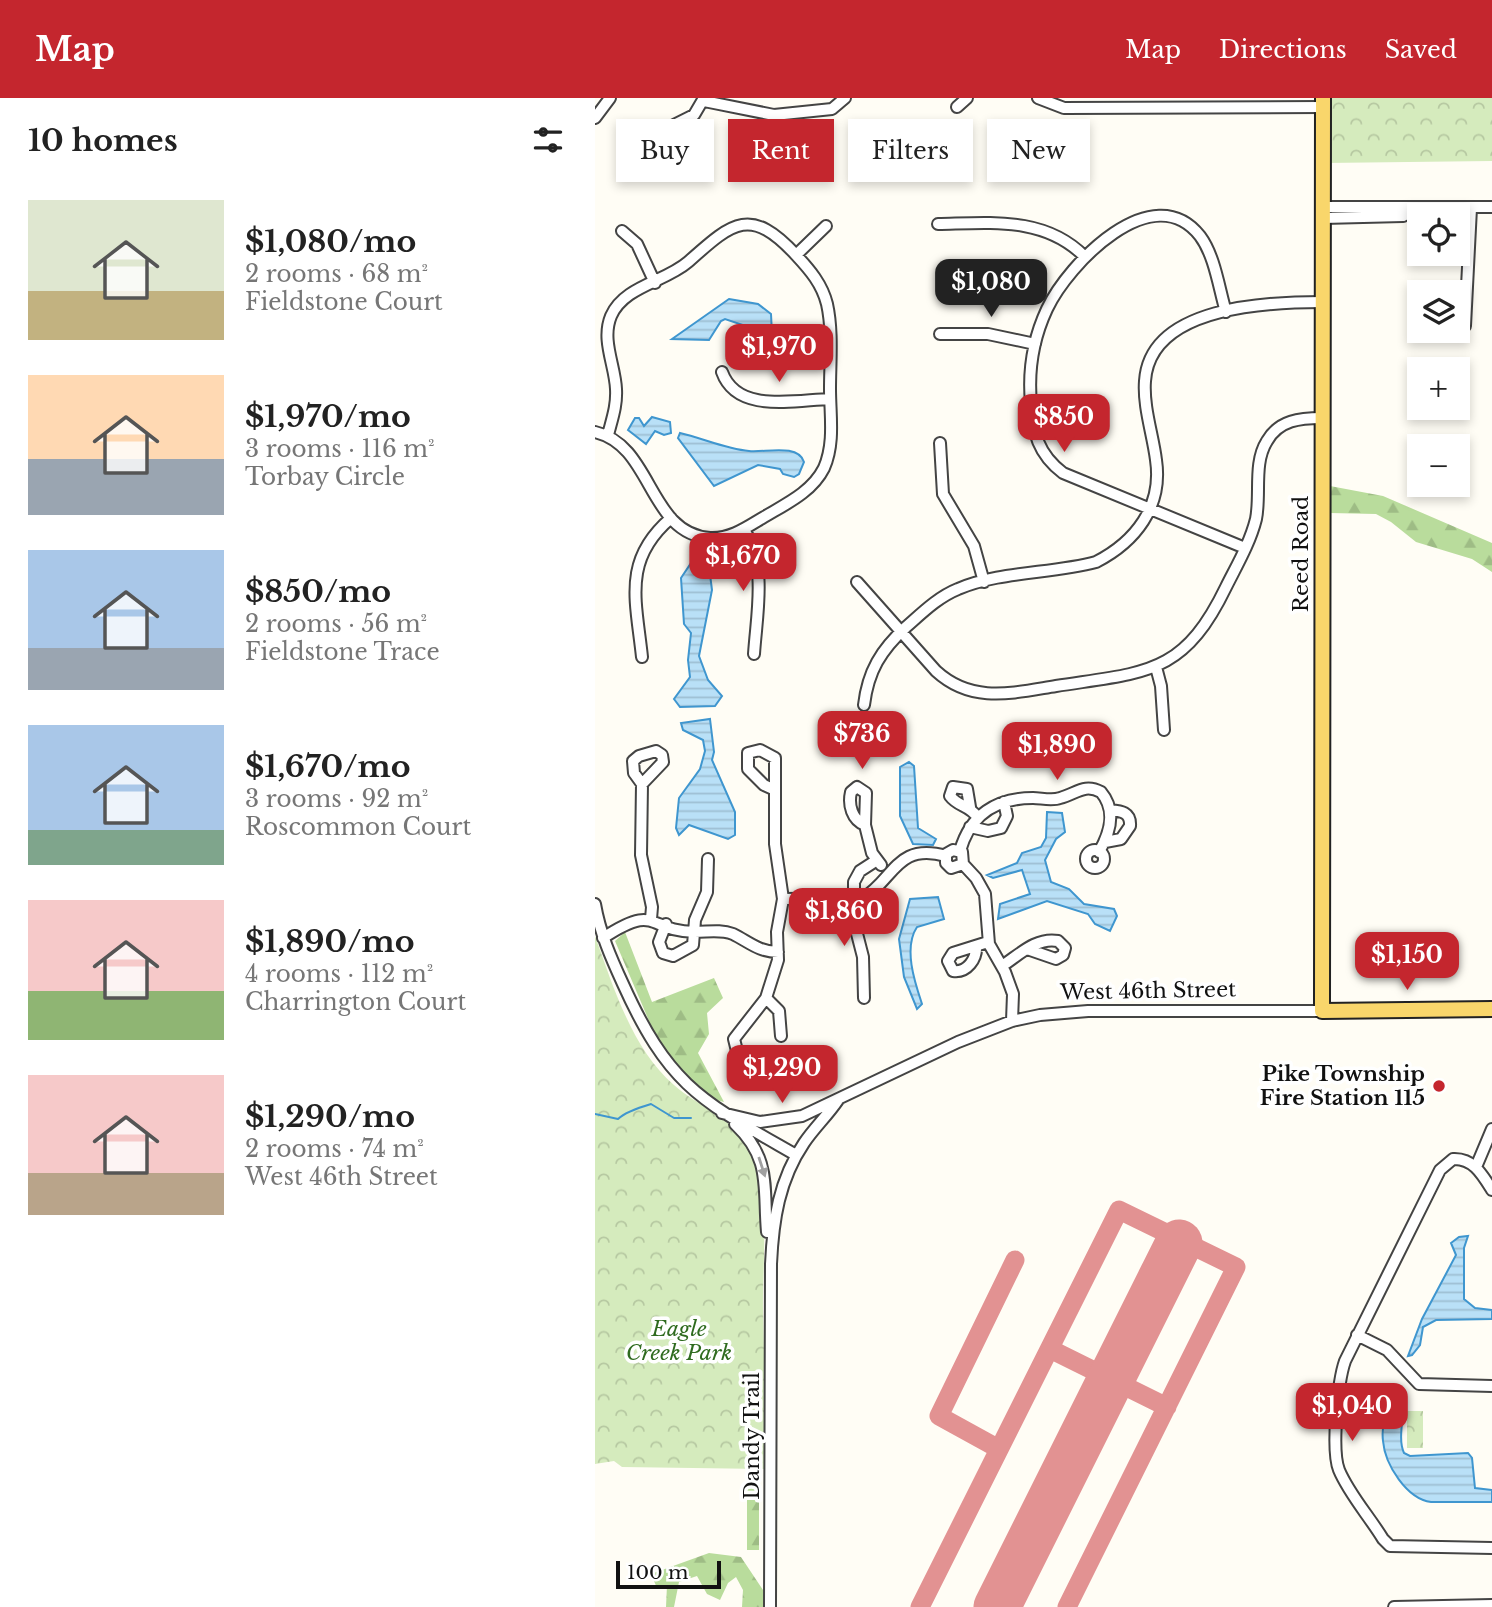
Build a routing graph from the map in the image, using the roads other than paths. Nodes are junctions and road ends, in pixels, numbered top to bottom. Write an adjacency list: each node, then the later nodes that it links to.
1 (610, 98): 9 (street)
2 (967, 98): 8 (street)
3 (1038, 98): 7 (street)
4 (704, 99): 5 (street); 10 (street)
5 (842, 102)
6 (1323, 102): 7 (street); 13 (main road, Reed Road)
7 (1152, 103)
8 (957, 107)
9 (595, 118)
10 (687, 119)
11 (1492, 207): 12 (street)
12 (1471, 208): 13 (street); 19 (street)
13 (1323, 212): 21 (main road, Reed Road)
14 (938, 224): 18 (street)
15 (826, 226): 17 (street)
16 (622, 231): 20 (street)
17 (796, 255): 20 (street); 26 (street)
18 (1084, 257): 22 (street); 24 (street)
19 (1467, 280)
20 (655, 282): 29 (street)
21 (1322, 302): 22 (street); 27 (main road, Reed Road)
22 (1226, 312): 31 (street)
23 (940, 334): 24 (street)
24 (1035, 344): 31 (street)
25 (722, 372): 26 (street)
26 (830, 399): 33 (street)
27 (1322, 418): 34 (street); 74 (main road, Reed Road)
28 (595, 432): 29 (street)
29 (608, 435): 32 (street)
30 (940, 443): 36 (street)
31 (1150, 509): 34 (street); 36 (street)
32 (671, 518): 33 (street); 39 (street)
33 (744, 529): 38 (street)
34 (1245, 548): 40 (street)
35 (857, 582): 37 (street)
36 (984, 582): 37 (street)
37 (901, 632): 40 (street); 41 (street)
38 (754, 654)
39 (642, 657)
40 (1156, 667): 42 (street)
41 (864, 705)
42 (1164, 730)
43 (642, 785): 60 (street)
44 (775, 790): 58 (street)
45 (1004, 802): 47 (street); 48 (street); 50 (street)
46 (971, 807): 48 (street)
47 (1110, 810): 47 (street)
48 (978, 818): 50 (street)
49 (865, 825): 54 (street)
50 (970, 827): 51 (street)
51 (960, 851): 52 (street); 55 (street)
52 (946, 856): 55 (street); 56 (street)
53 (708, 859): 64 (street)
54 (877, 860): 56 (street); 57 (street)
55 (963, 864): 66 (street)
56 (888, 871): 57 (street)
57 (853, 898): 58 (street); 72 (street)
58 (783, 899): 69 (street)
59 (595, 904): 63 (street)
60 (651, 919): 61 (street); 62 (street)
61 (625, 923): 63 (street); 65 (street)
62 (666, 924): 64 (street); 64 (street)
63 (599, 925): 65 (street)
64 (695, 932): 69 (street)
65 (603, 938): 79 (street)
66 (988, 942): 67 (street); 70 (street)
67 (976, 946): 67 (street)
68 (1027, 949): 70 (street)
69 (778, 952): 71 (street)
70 (1002, 966): 75 (street)
71 (765, 998): 76 (street); 77 (street)
72 (864, 998)
73 (1492, 1009): 74 (main road, West 46th Street)
74 (1322, 1011): 75 (street, West 46th Street)
75 (1018, 1020): 78 (street, West 46th Street)
76 (781, 1036)
77 (740, 1063)
78 (840, 1097): 79 (street); 81 (street, West 46th Street)
79 (722, 1113): 81 (street); 84 (street, one-way to 84)
80 (1492, 1129): 82 (street)
81 (796, 1155): 84 (street, West 46th Street)
82 (1476, 1167): 83 (street); 85 (street)
83 (1492, 1190)
84 (771, 1264): 90 (street, Dandy Trail)
85 (1357, 1335): 86 (street); 87 (street)
86 (1492, 1386)
87 (1492, 1548)
88 (1492, 1605): 89 (street)
89 (1454, 1606): 91 (street)
90 (770, 1607)
91 (1394, 1607)

